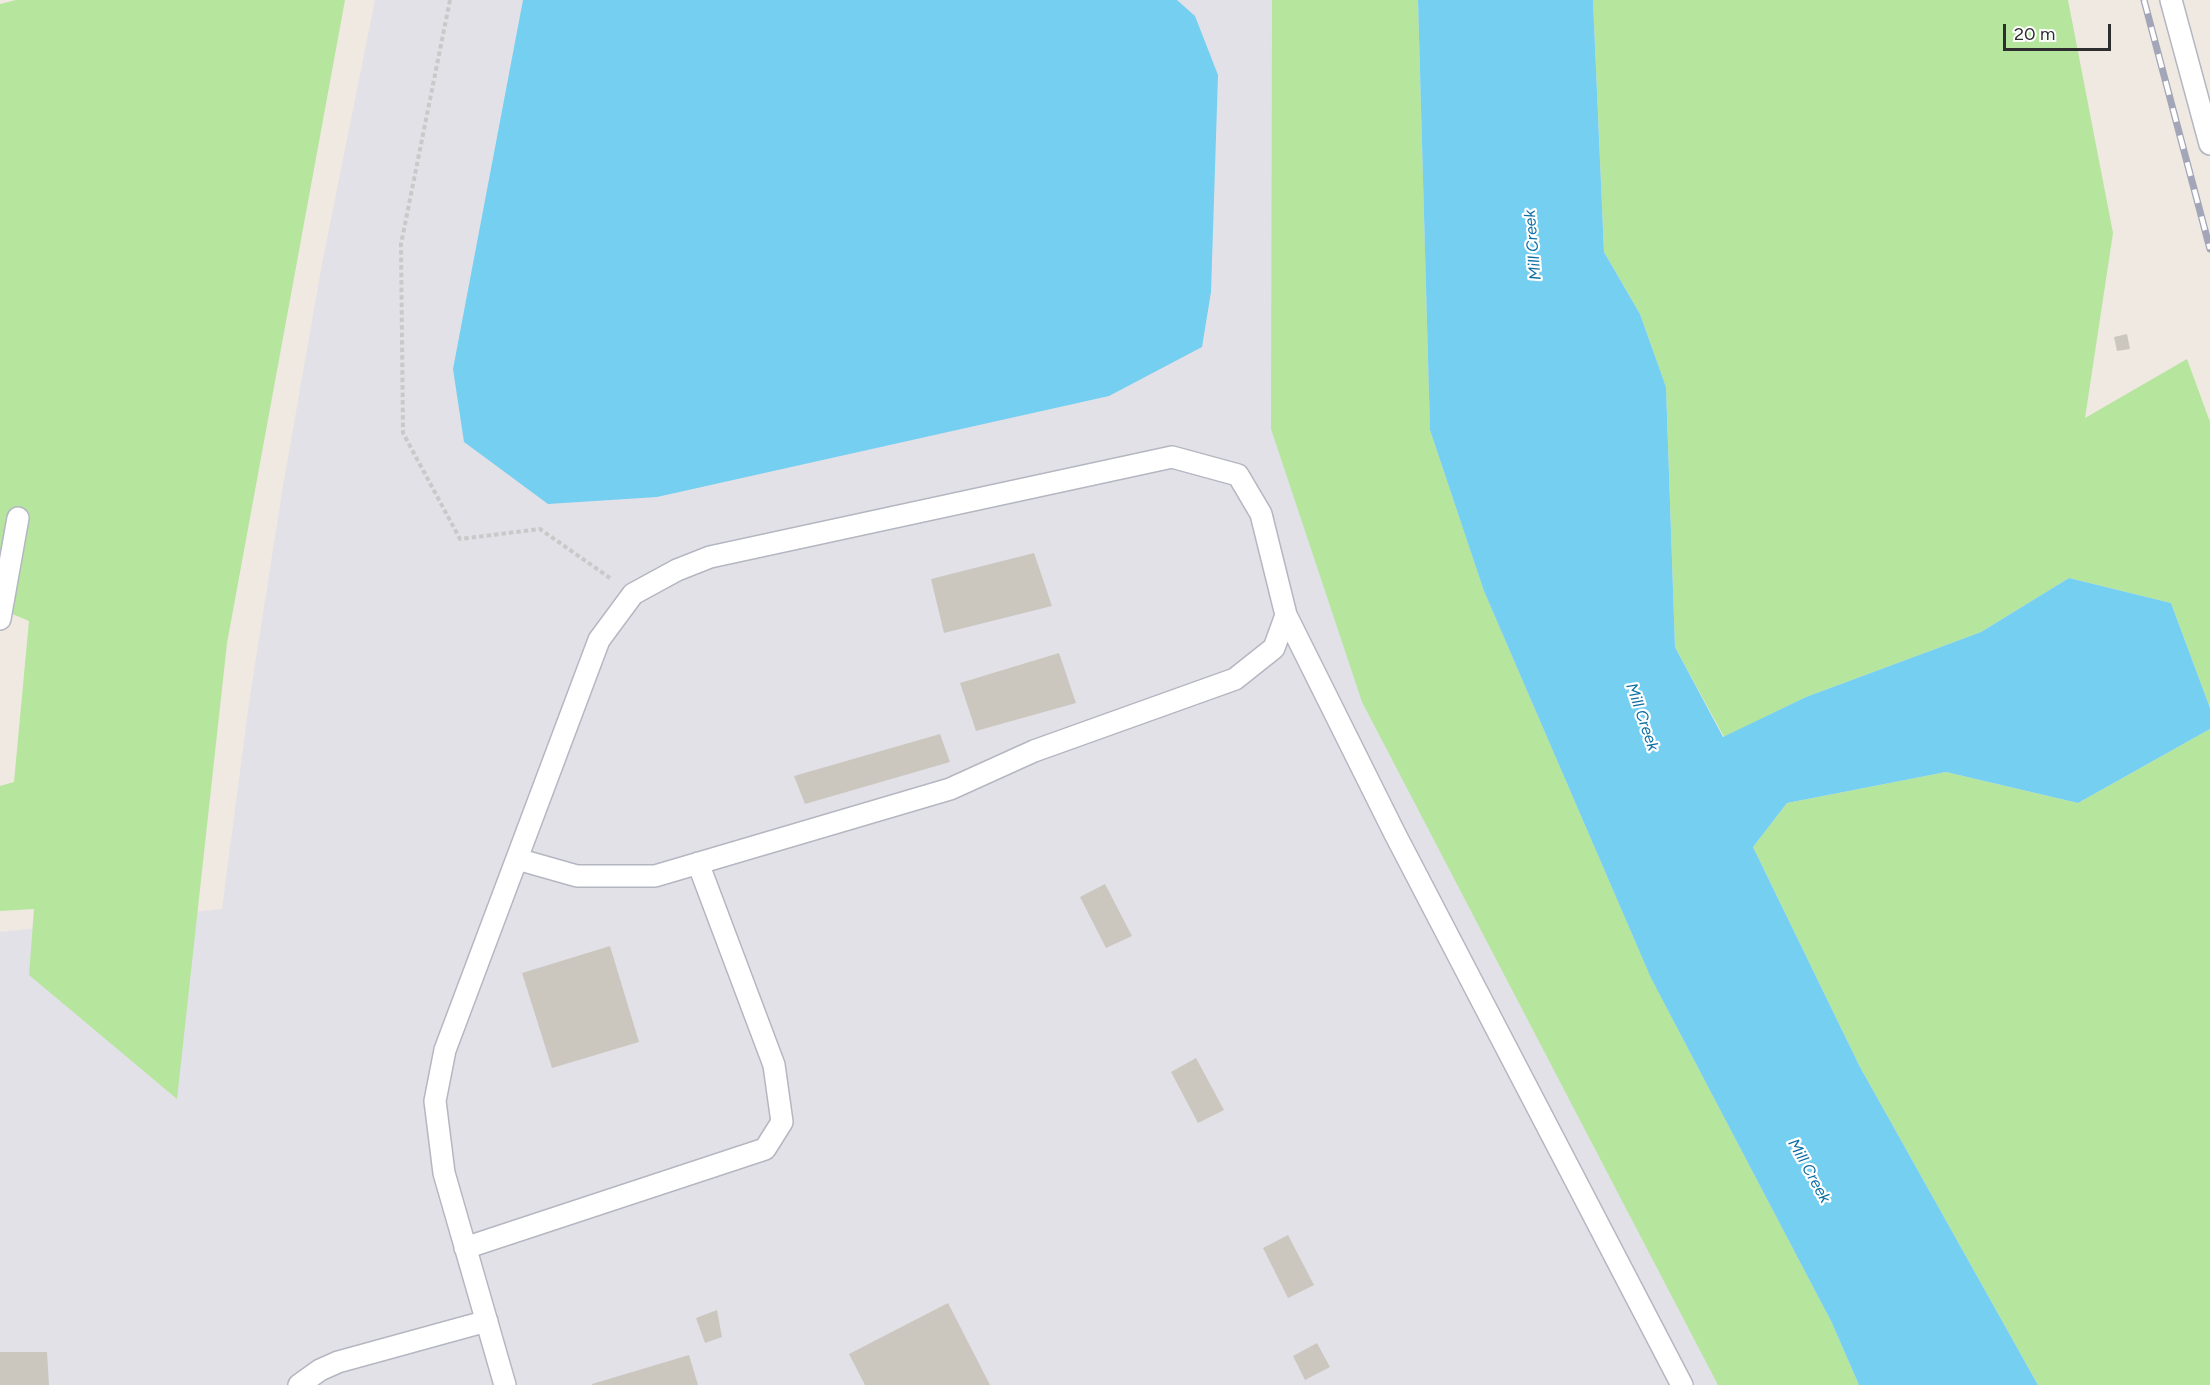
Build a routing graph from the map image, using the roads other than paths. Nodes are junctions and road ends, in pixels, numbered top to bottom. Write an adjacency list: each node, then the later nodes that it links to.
1 (2171, 0): 2 (lane)
2 (2210, 144)
3 (18, 518): 5 (lane)
4 (1286, 615): 6 (lane); 7 (lane); 12 (lane)
5 (0, 619)
6 (517, 859): 7 (lane); 8 (lane)
7 (698, 863): 8 (lane)
8 (465, 1248): 9 (lane)
9 (487, 1321): 10 (lane); 11 (lane)
10 (299, 1385)
11 (505, 1385)
12 (1682, 1385)

